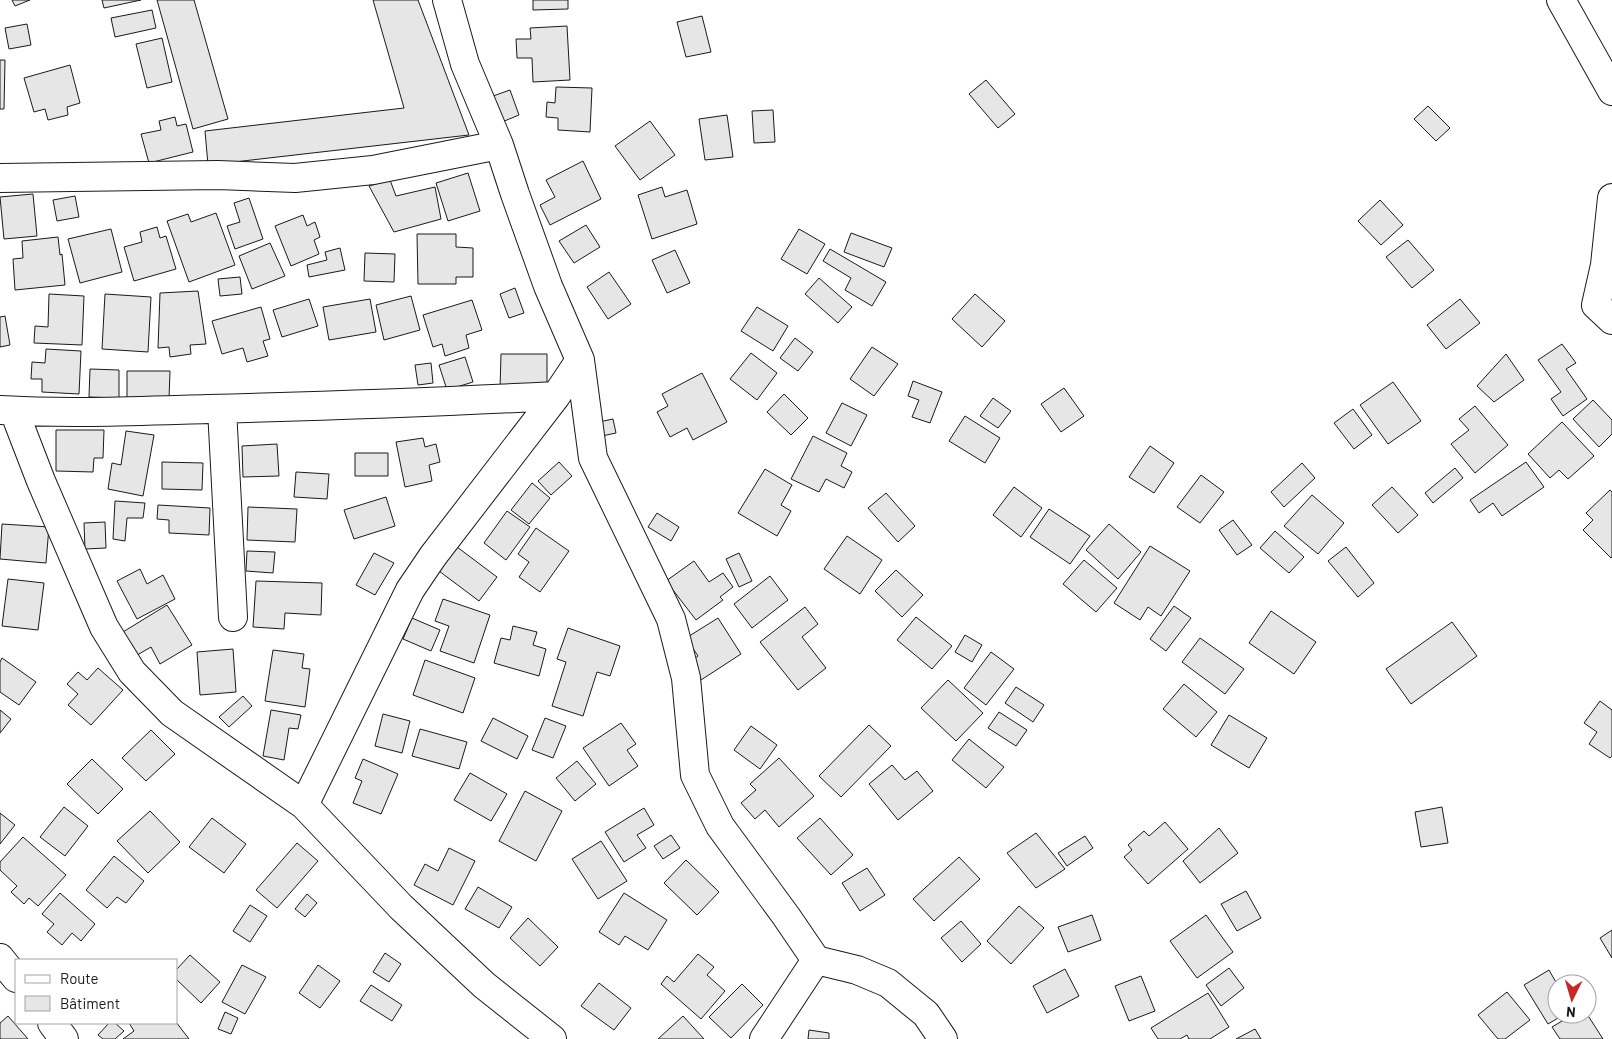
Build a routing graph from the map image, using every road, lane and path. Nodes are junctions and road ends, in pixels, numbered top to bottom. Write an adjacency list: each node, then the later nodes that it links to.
1 (447, 0): 4 (street)
2 (1561, 0): 3 (street)
3 (1612, 91)
4 (499, 145): 5 (street); 8 (street)
5 (0, 178)
6 (1612, 198): 7 (street)
7 (1612, 320)
8 (580, 360): 9 (street); 15 (street)
9 (556, 396): 10 (street); 13 (street)
10 (222, 409): 11 (street); 12 (street)
11 (7, 410): 13 (street)
12 (233, 617)
13 (304, 805): 19 (street)
14 (0, 958): 16 (street)
15 (816, 960): 20 (street); 21 (street)
16 (15, 977)
17 (53, 1024): 18 (street)
18 (64, 1039)
19 (552, 1039)
20 (764, 1039)
21 (943, 1039)

